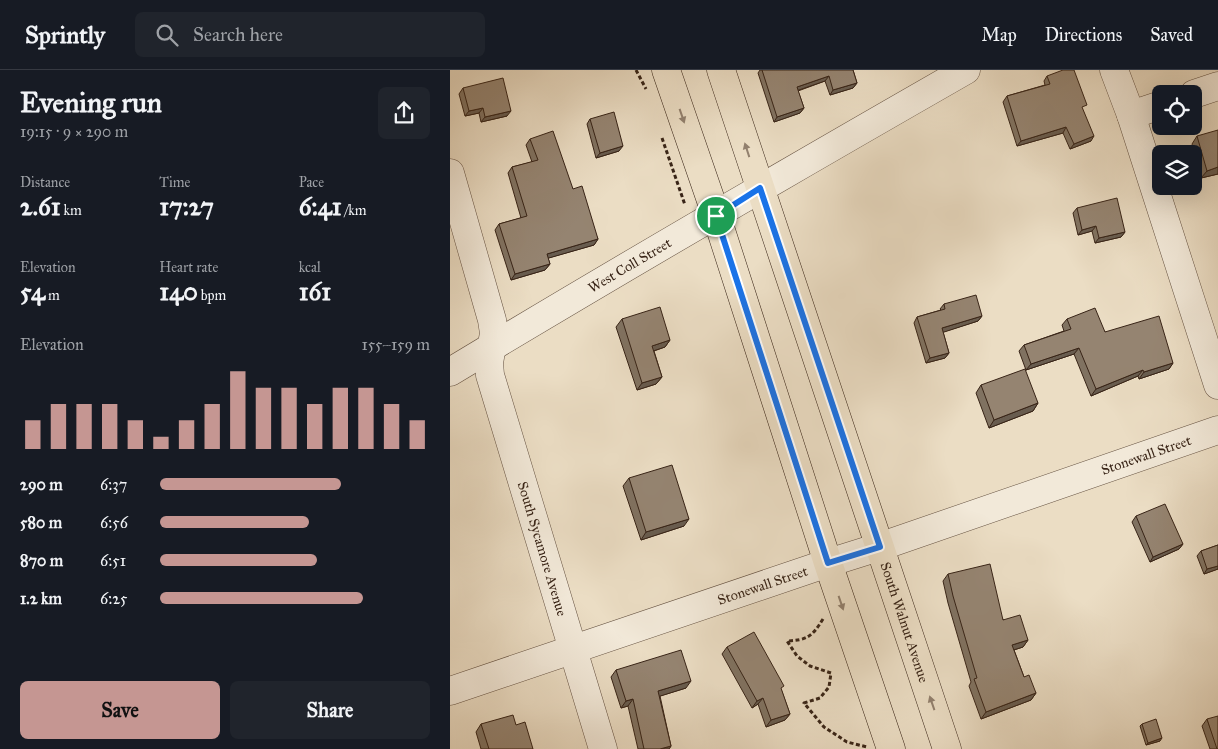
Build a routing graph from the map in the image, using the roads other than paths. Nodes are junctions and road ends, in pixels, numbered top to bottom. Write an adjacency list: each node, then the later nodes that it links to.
1 (666, 70): 11 (main road, one-way to 11)
2 (721, 70): 10 (main road, South Walnut Avenue, one-way to 2)
3 (966, 70): 10 (street, West Coll Street)
4 (1114, 70): 8 (street)
5 (1218, 86): 6 (street)
6 (1202, 91)
7 (1152, 108): 8 (street)
8 (1131, 115): 14 (street)
9 (450, 173): 12 (street, South Sycamore Avenue)
10 (760, 188): 11 (street, West Coll Street); 16 (main road, South Walnut Avenue)
11 (704, 222): 12 (street, West Coll Street); 17 (main road)
12 (492, 347): 13 (street, West Coll Street); 18 (street, South Sycamore Avenue)
13 (450, 372)
14 (1218, 385)
15 (1218, 430): 16 (street, Stonewall Street)
16 (880, 547): 17 (street, Stonewall Street); 22 (main road, South Walnut Avenue, one-way to 16)
17 (828, 563): 18 (street, Stonewall Street); 20 (main road, one-way to 20)
18 (573, 650): 19 (street, Stonewall Street); 21 (street, South Sycamore Avenue)
19 (450, 691)
20 (879, 748)
21 (603, 749)
22 (947, 749)

